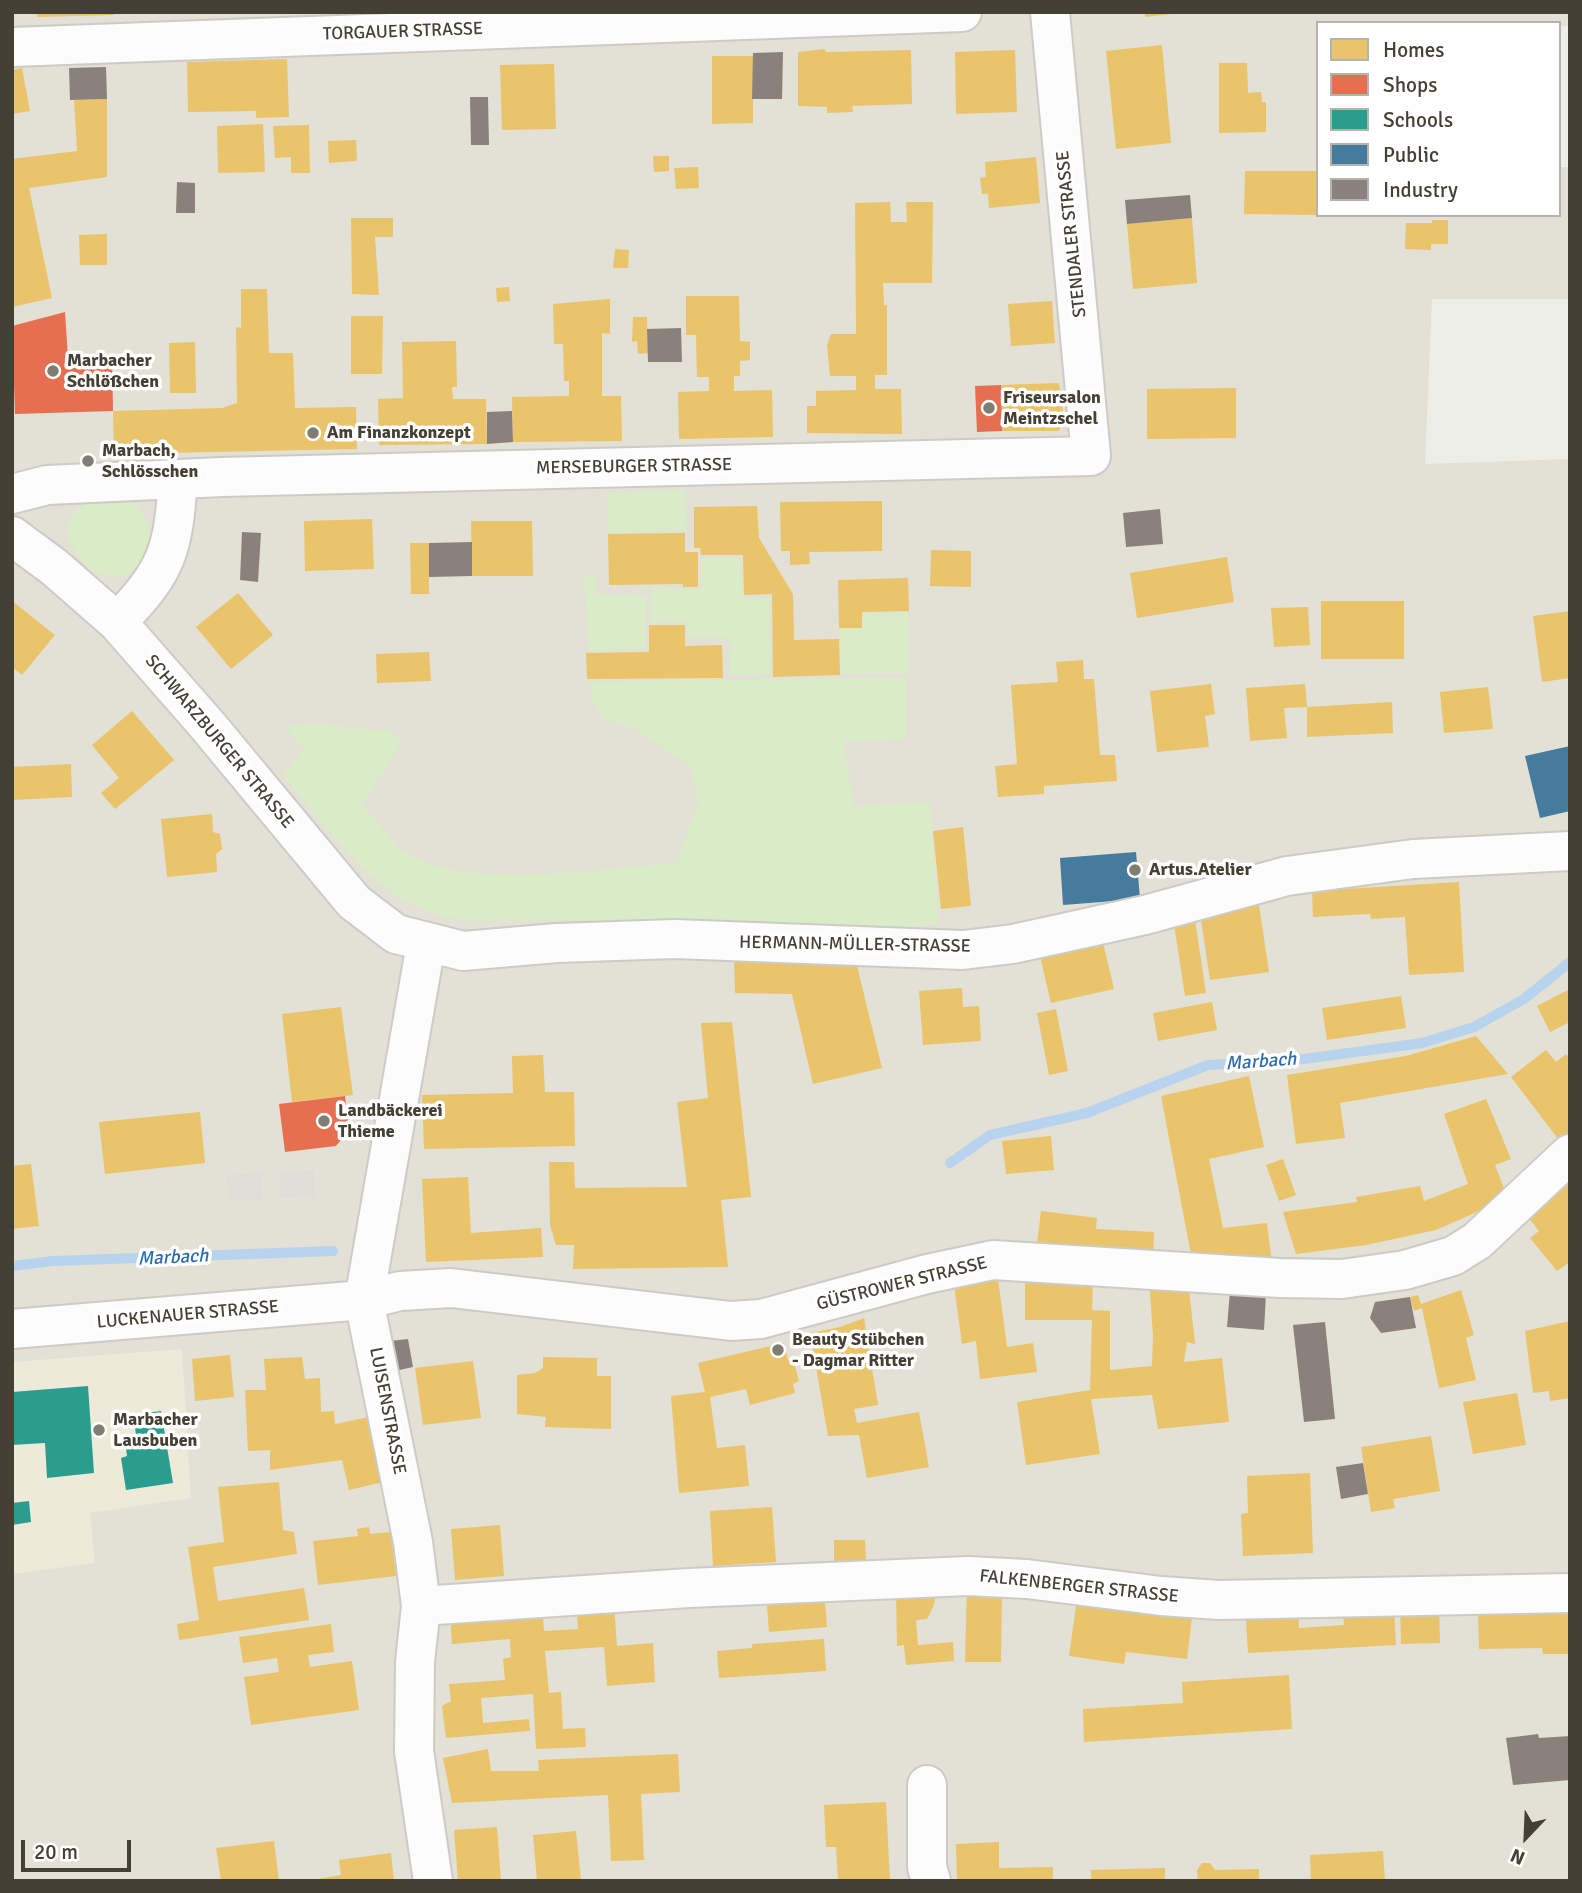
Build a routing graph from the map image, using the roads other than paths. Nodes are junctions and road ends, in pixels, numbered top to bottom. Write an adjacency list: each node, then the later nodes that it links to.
1 (962, 12): 3 (street, TORGAUER STRASSE)
2 (1050, 12): 4 (street, STENDALER STRASSE)
3 (12, 47)
4 (1091, 456): 5 (street, MERSEBURGER STRASSE)
5 (178, 479): 6 (street, MERSEBURGER STRASSE); 8 (street)
6 (12, 494)
7 (12, 536): 8 (street, SCHWARZBURGER STRASSE)
8 (117, 622): 10 (street, SCHWARZBURGER STRASSE)
9 (1570, 851): 10 (street, HERMANN-MÜLLER-STRASSE)
10 (426, 944): 12 (street, LUISENSTRASSE)
11 (1570, 1154): 12 (street, GÜSTROWER STRASSE)
12 (364, 1300): 13 (street, LUCKENAUER STRASSE); 15 (street, LUISENSTRASSE)
13 (12, 1329)
14 (1570, 1593): 15 (street, FALKENBERGER STRASSE)
15 (421, 1606): 17 (street, LUISENSTRASSE)
16 (927, 1785): 18 (street)
17 (433, 1881)
18 (931, 1881)

